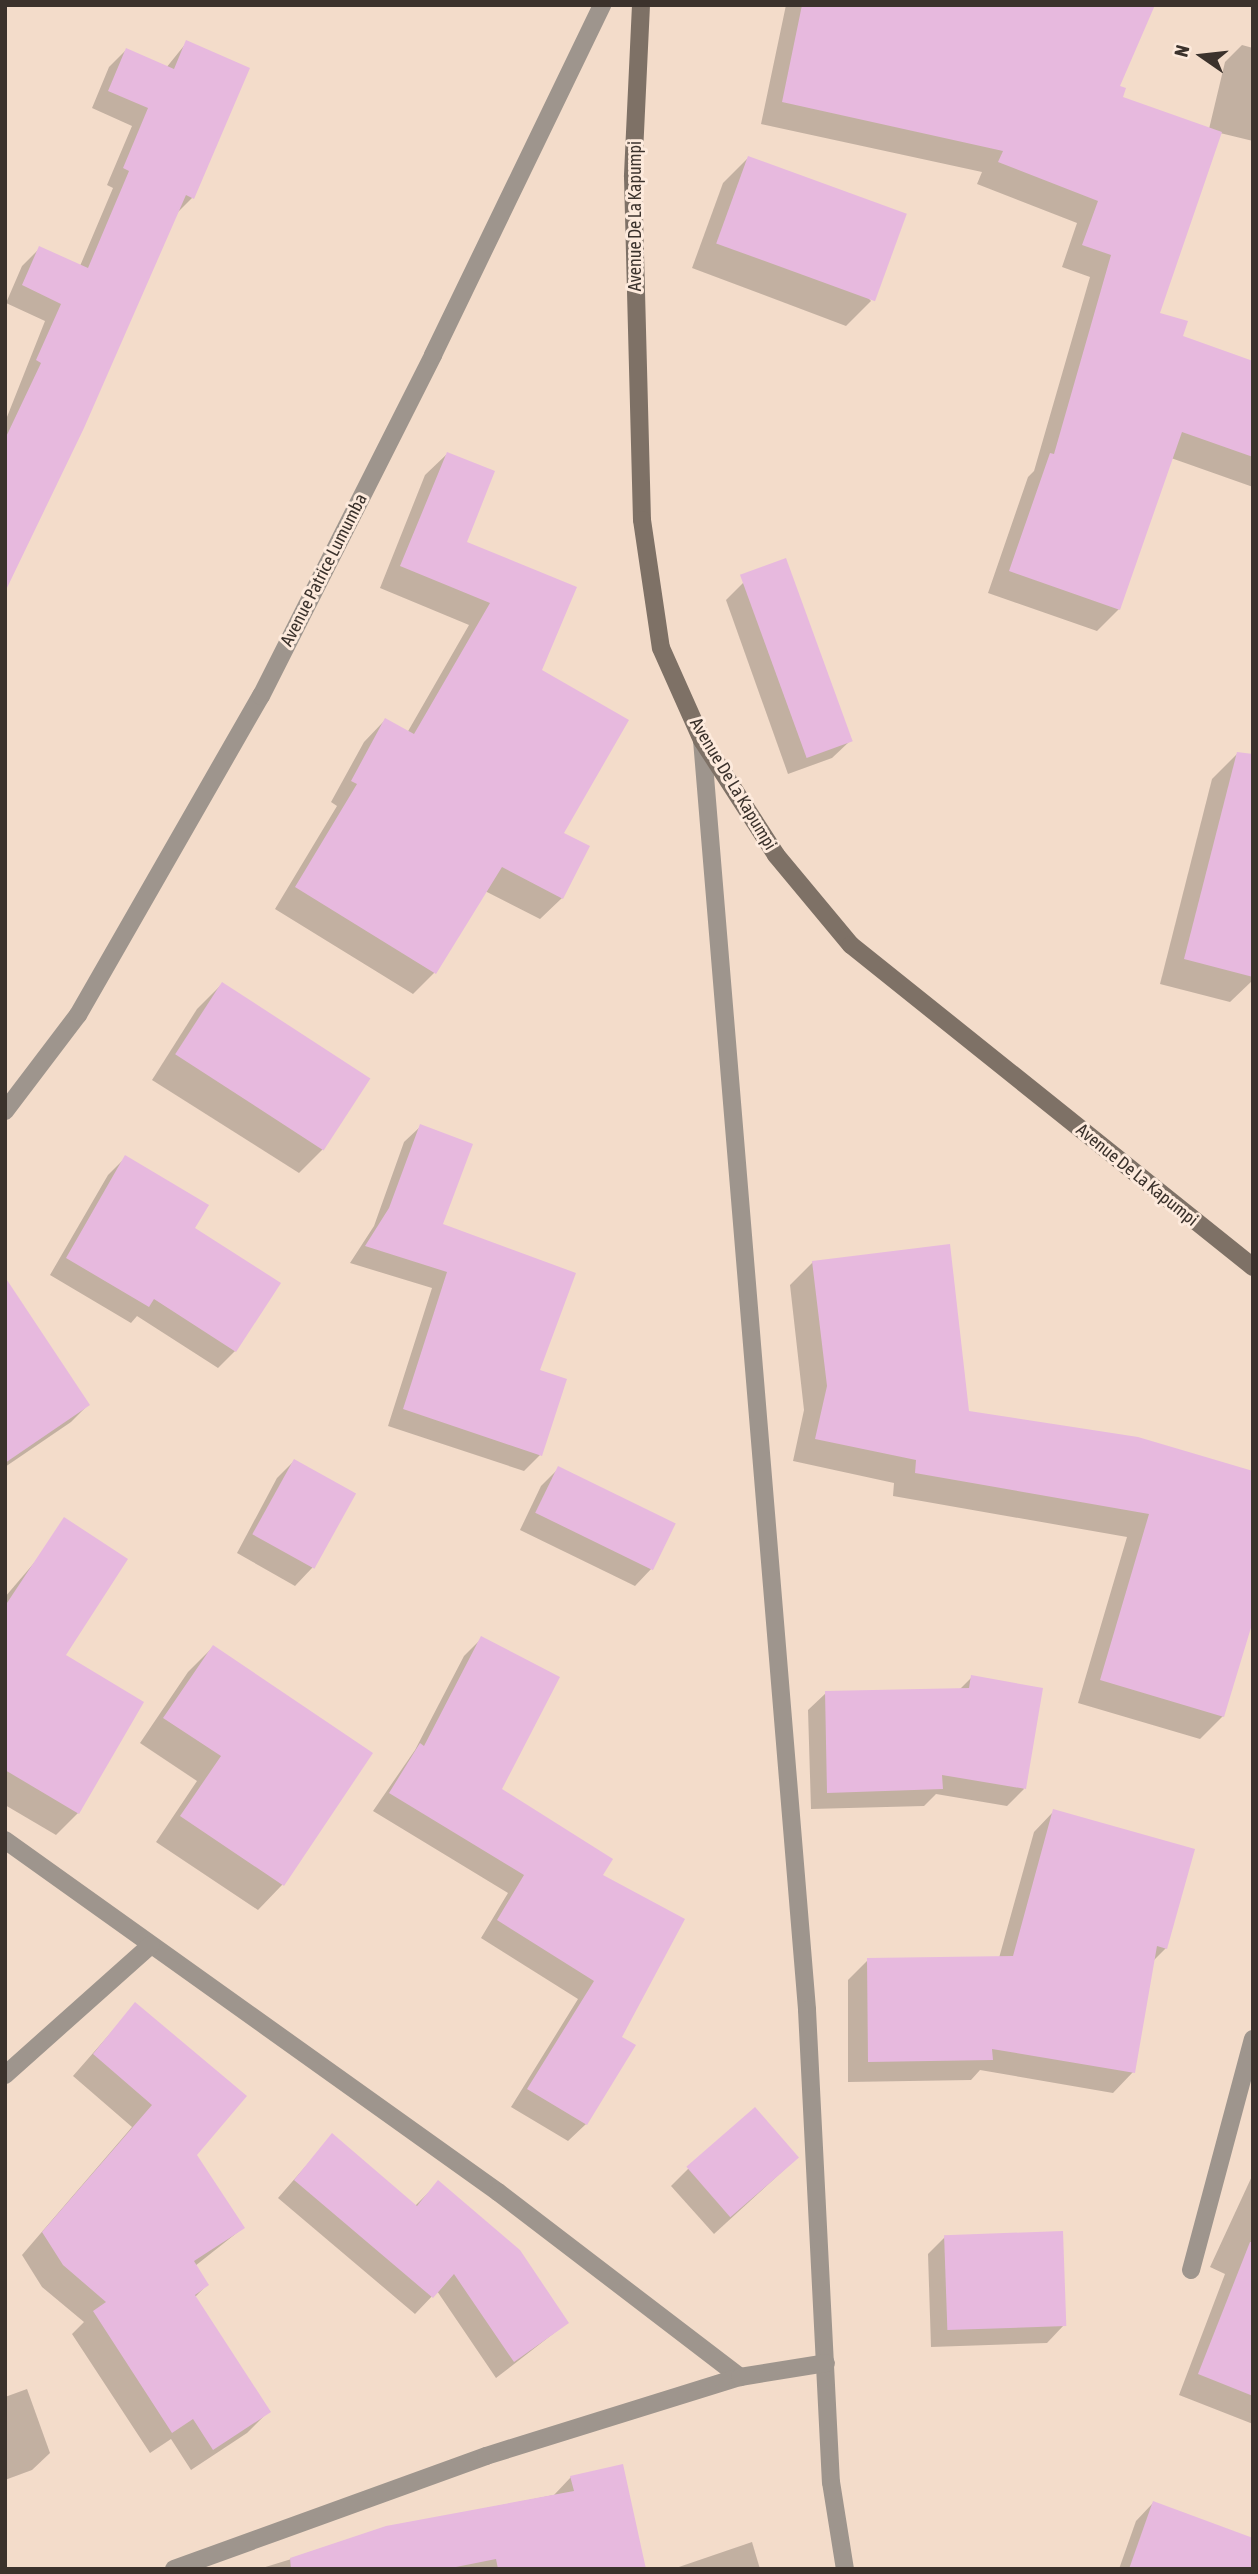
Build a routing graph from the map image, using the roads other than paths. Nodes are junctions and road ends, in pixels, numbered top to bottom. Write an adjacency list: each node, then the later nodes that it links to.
1 (602, 5): 4 (street, Avenue Patrice Lumumba)
2 (641, 5): 3 (main road, Avenue De La Kapumpi)
3 (702, 740): 5 (main road, Avenue De La Kapumpi); 11 (street)
4 (5, 1111)
5 (1253, 1267)
6 (5, 1840): 7 (street)
7 (151, 1945): 9 (street); 12 (street)
8 (1253, 2039): 10 (street)
9 (5, 2075)
10 (1191, 2270)
11 (825, 2363): 12 (street); 14 (street)
12 (740, 2377): 13 (street)
13 (174, 2569)
14 (845, 2569)

